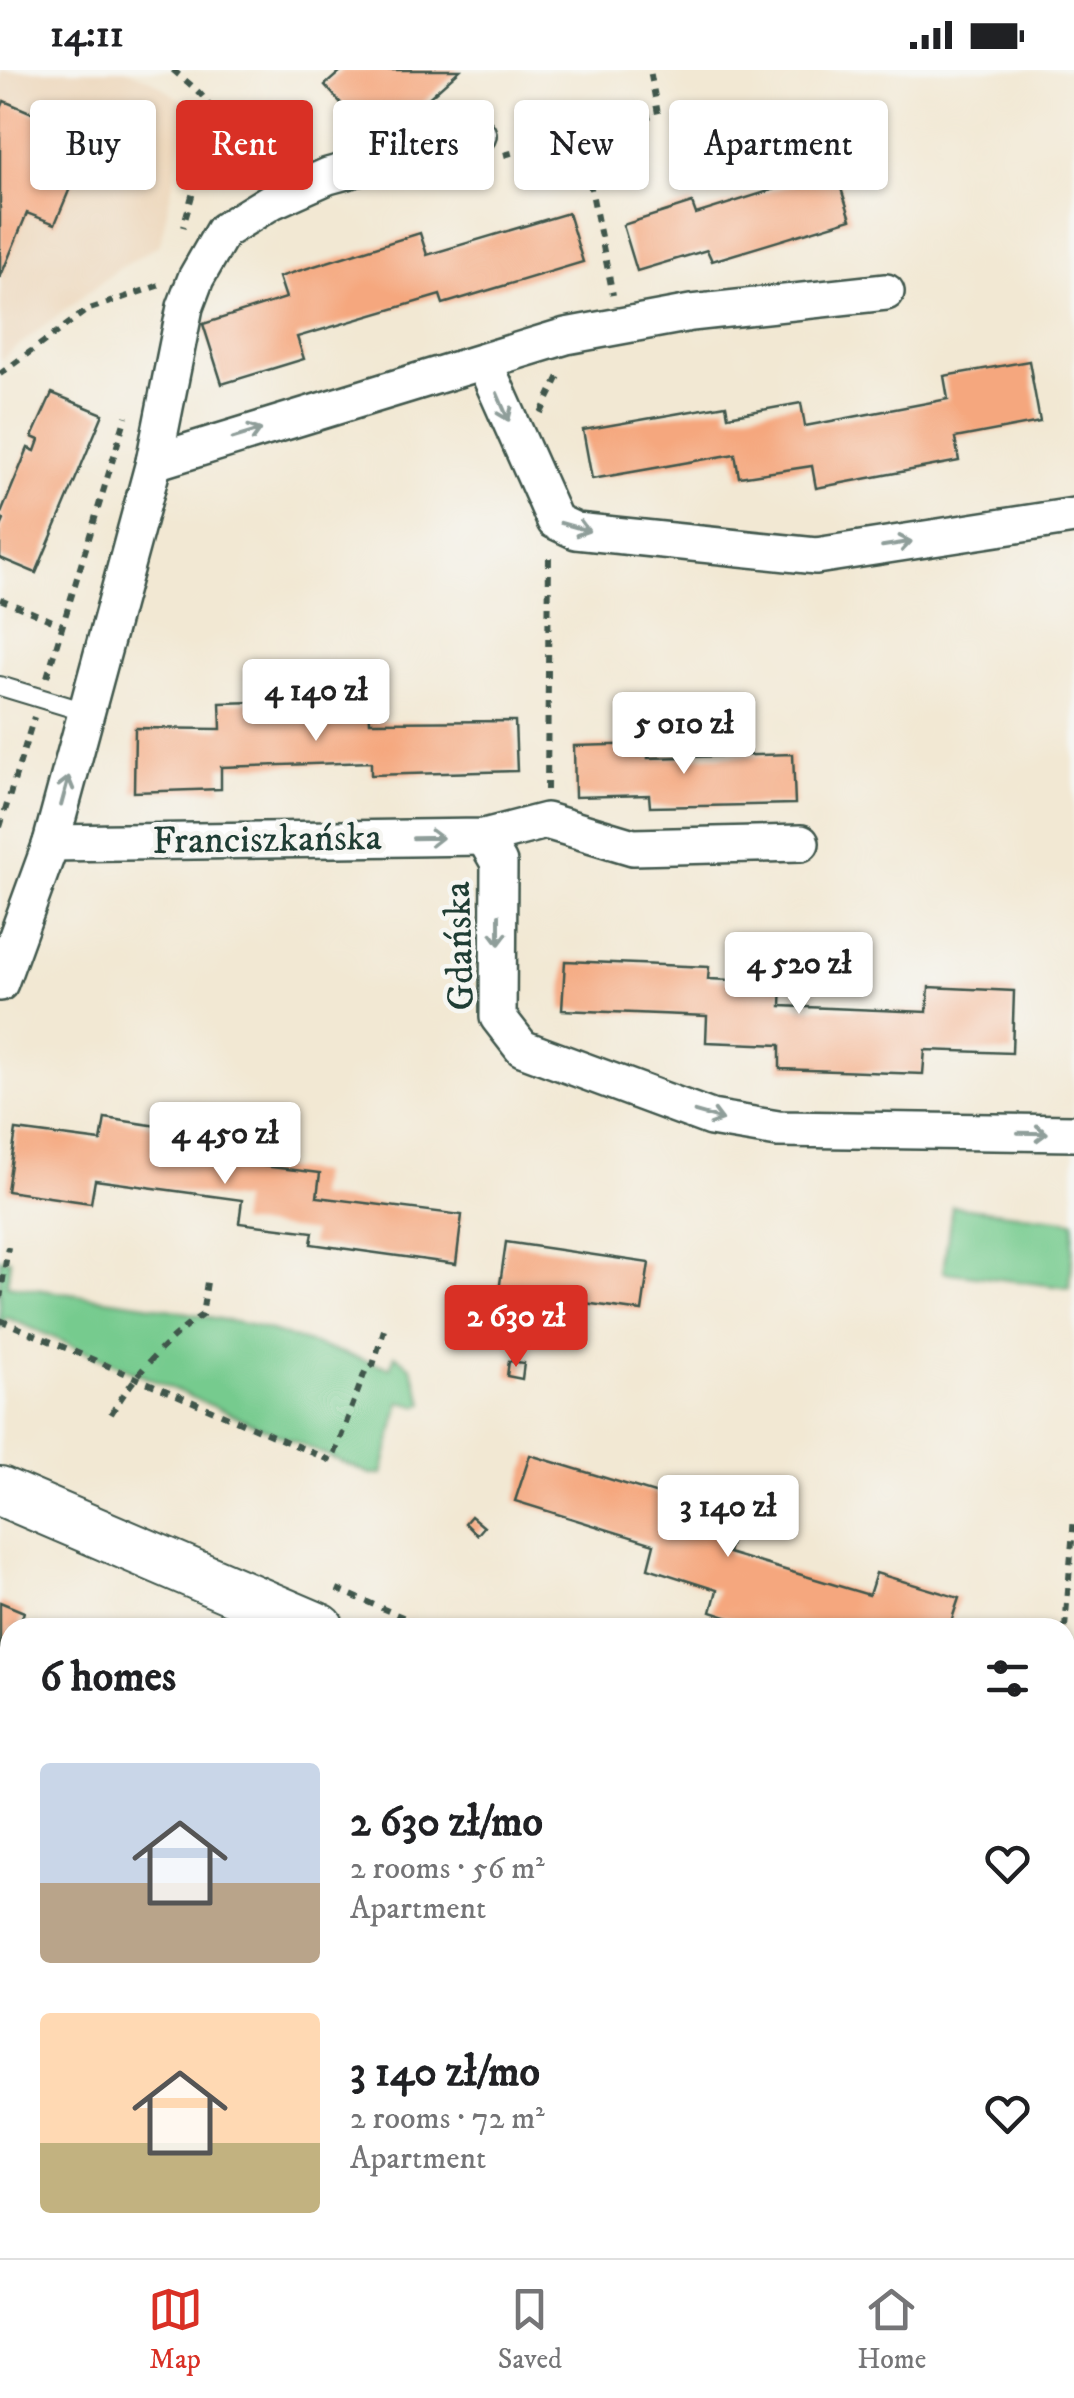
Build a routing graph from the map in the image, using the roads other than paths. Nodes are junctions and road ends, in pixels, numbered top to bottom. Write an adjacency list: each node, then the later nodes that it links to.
1 (333, 175): 4 (street)
2 (886, 292): 3 (street)
3 (484, 362): 4 (street, one-way to 3); 5 (street, one-way to 5)
4 (154, 462): 7 (street)
5 (1074, 516)
6 (0, 686): 7 (lane)
7 (86, 712): 10 (street, one-way to 7)
8 (484, 837): 9 (street, Gdańska); 10 (street, Franciszkańska, one-way to 8); 12 (street, Gdańska, one-way to 12)
9 (801, 843)
10 (50, 844): 11 (street)
11 (0, 983)
12 (1074, 1133)
13 (0, 1492): 14 (street)
14 (289, 1618)

